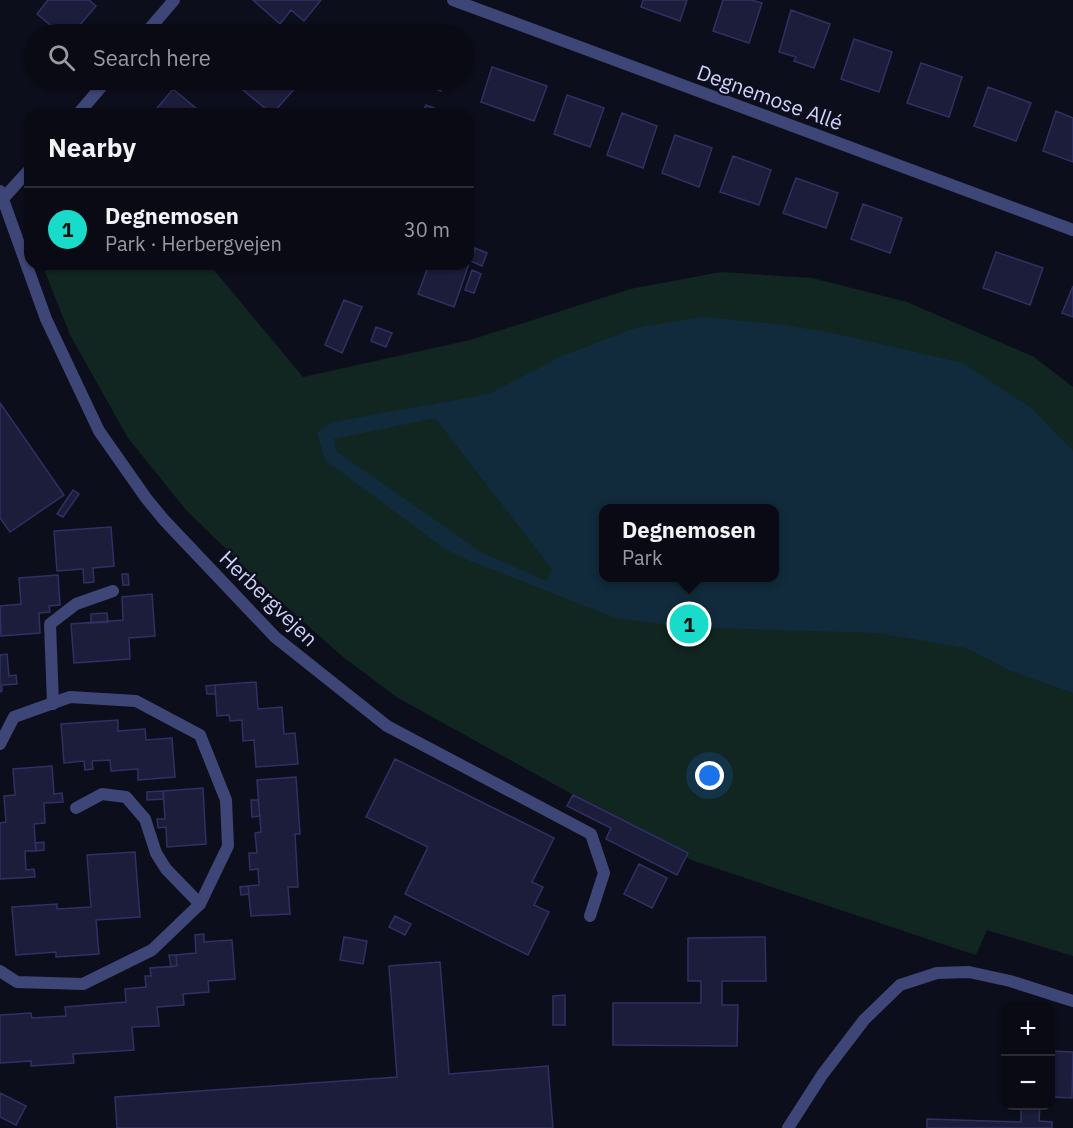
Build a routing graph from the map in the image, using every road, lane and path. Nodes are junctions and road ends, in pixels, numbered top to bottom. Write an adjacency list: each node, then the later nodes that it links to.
1 (174, 0): 3 (street)
2 (453, 0): 8 (street, Degnemose Allé)
3 (154, 24)
4 (98, 90): 5 (street)
5 (83, 108)
6 (24, 175): 7 (street)
7 (1, 197): 9 (street, Herbergvejen)
8 (1073, 230)
9 (24, 260)
10 (28, 270): 16 (street, Herbergvejen)
11 (113, 591): 12 (street)
12 (53, 704): 13 (street); 15 (street)
13 (0, 744)
14 (76, 808): 15 (street)
15 (200, 904): 17 (street)
16 (590, 916)
17 (0, 971)
18 (1073, 1001): 19 (street)
19 (788, 1128)

